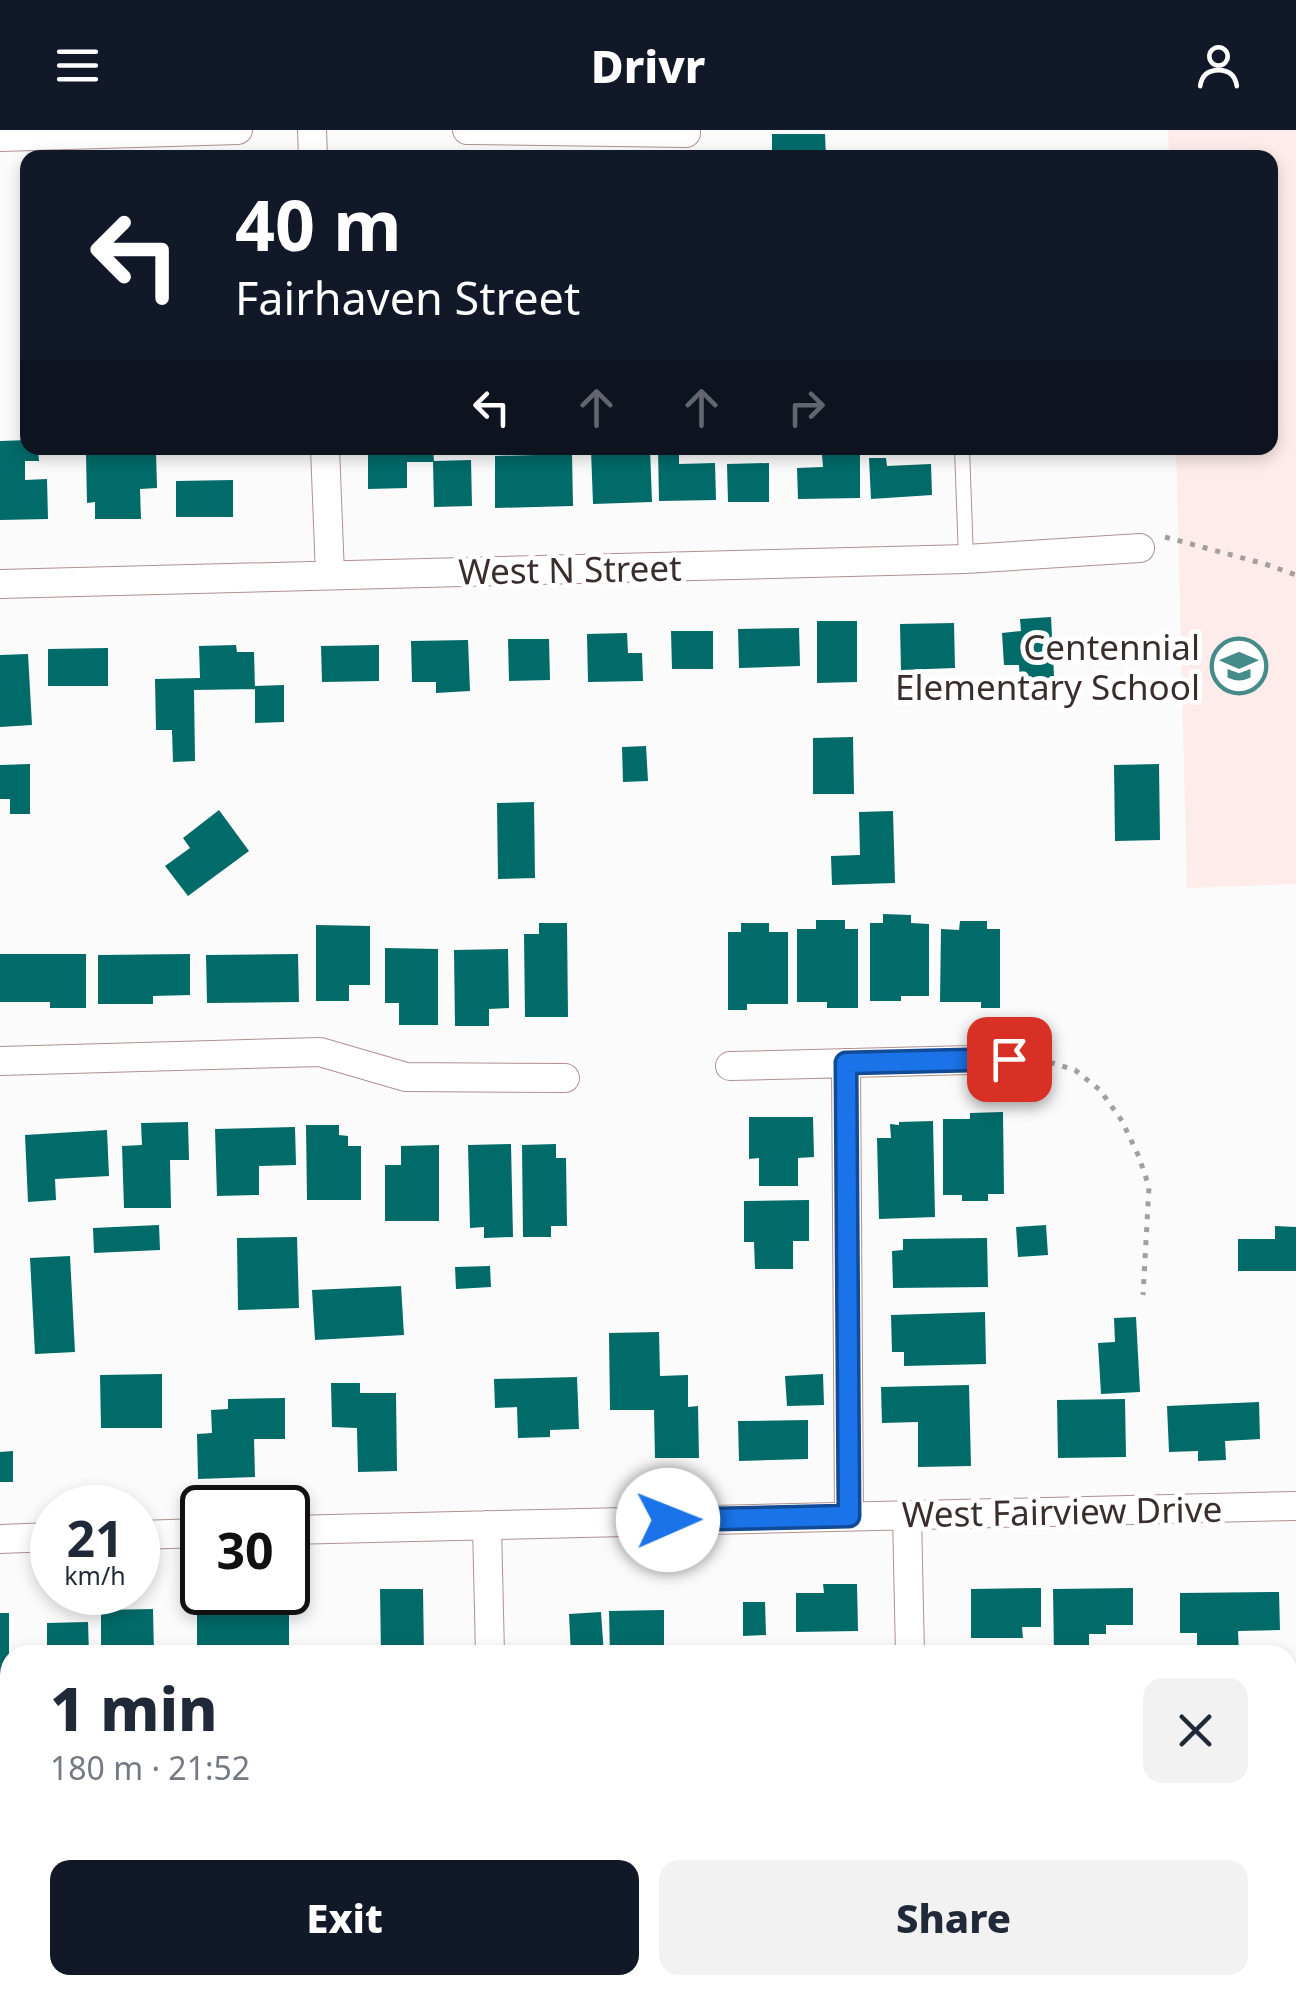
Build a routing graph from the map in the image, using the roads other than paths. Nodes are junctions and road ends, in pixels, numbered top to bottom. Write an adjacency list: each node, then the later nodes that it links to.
1 (238, 130): 4 (street)
2 (467, 130): 3 (street)
3 (686, 133)
4 (0, 136)
5 (325, 455): 9 (street)
6 (962, 455): 8 (lane)
7 (1140, 548): 8 (street, West N Street)
8 (966, 559): 9 (street, West N Street)
9 (330, 574): 10 (street, West N Street)
10 (0, 584)
11 (1009, 1059): 13 (street)
12 (0, 1061): 15 (street)
13 (846, 1063): 14 (street); 18 (street)
14 (730, 1066)
15 (565, 1078)
16 (1296, 1506): 17 (street, West Fairview Drive)
17 (907, 1515): 18 (street, West Fairview Drive); 24 (street)
18 (849, 1516): 19 (street, West Fairview Drive)
19 (487, 1524): 20 (street, West Fairview Drive); 23 (street)
20 (310, 1529)
21 (30, 1537): 22 (street)
22 (0, 1538)
23 (490, 1645)
24 (910, 1645)

